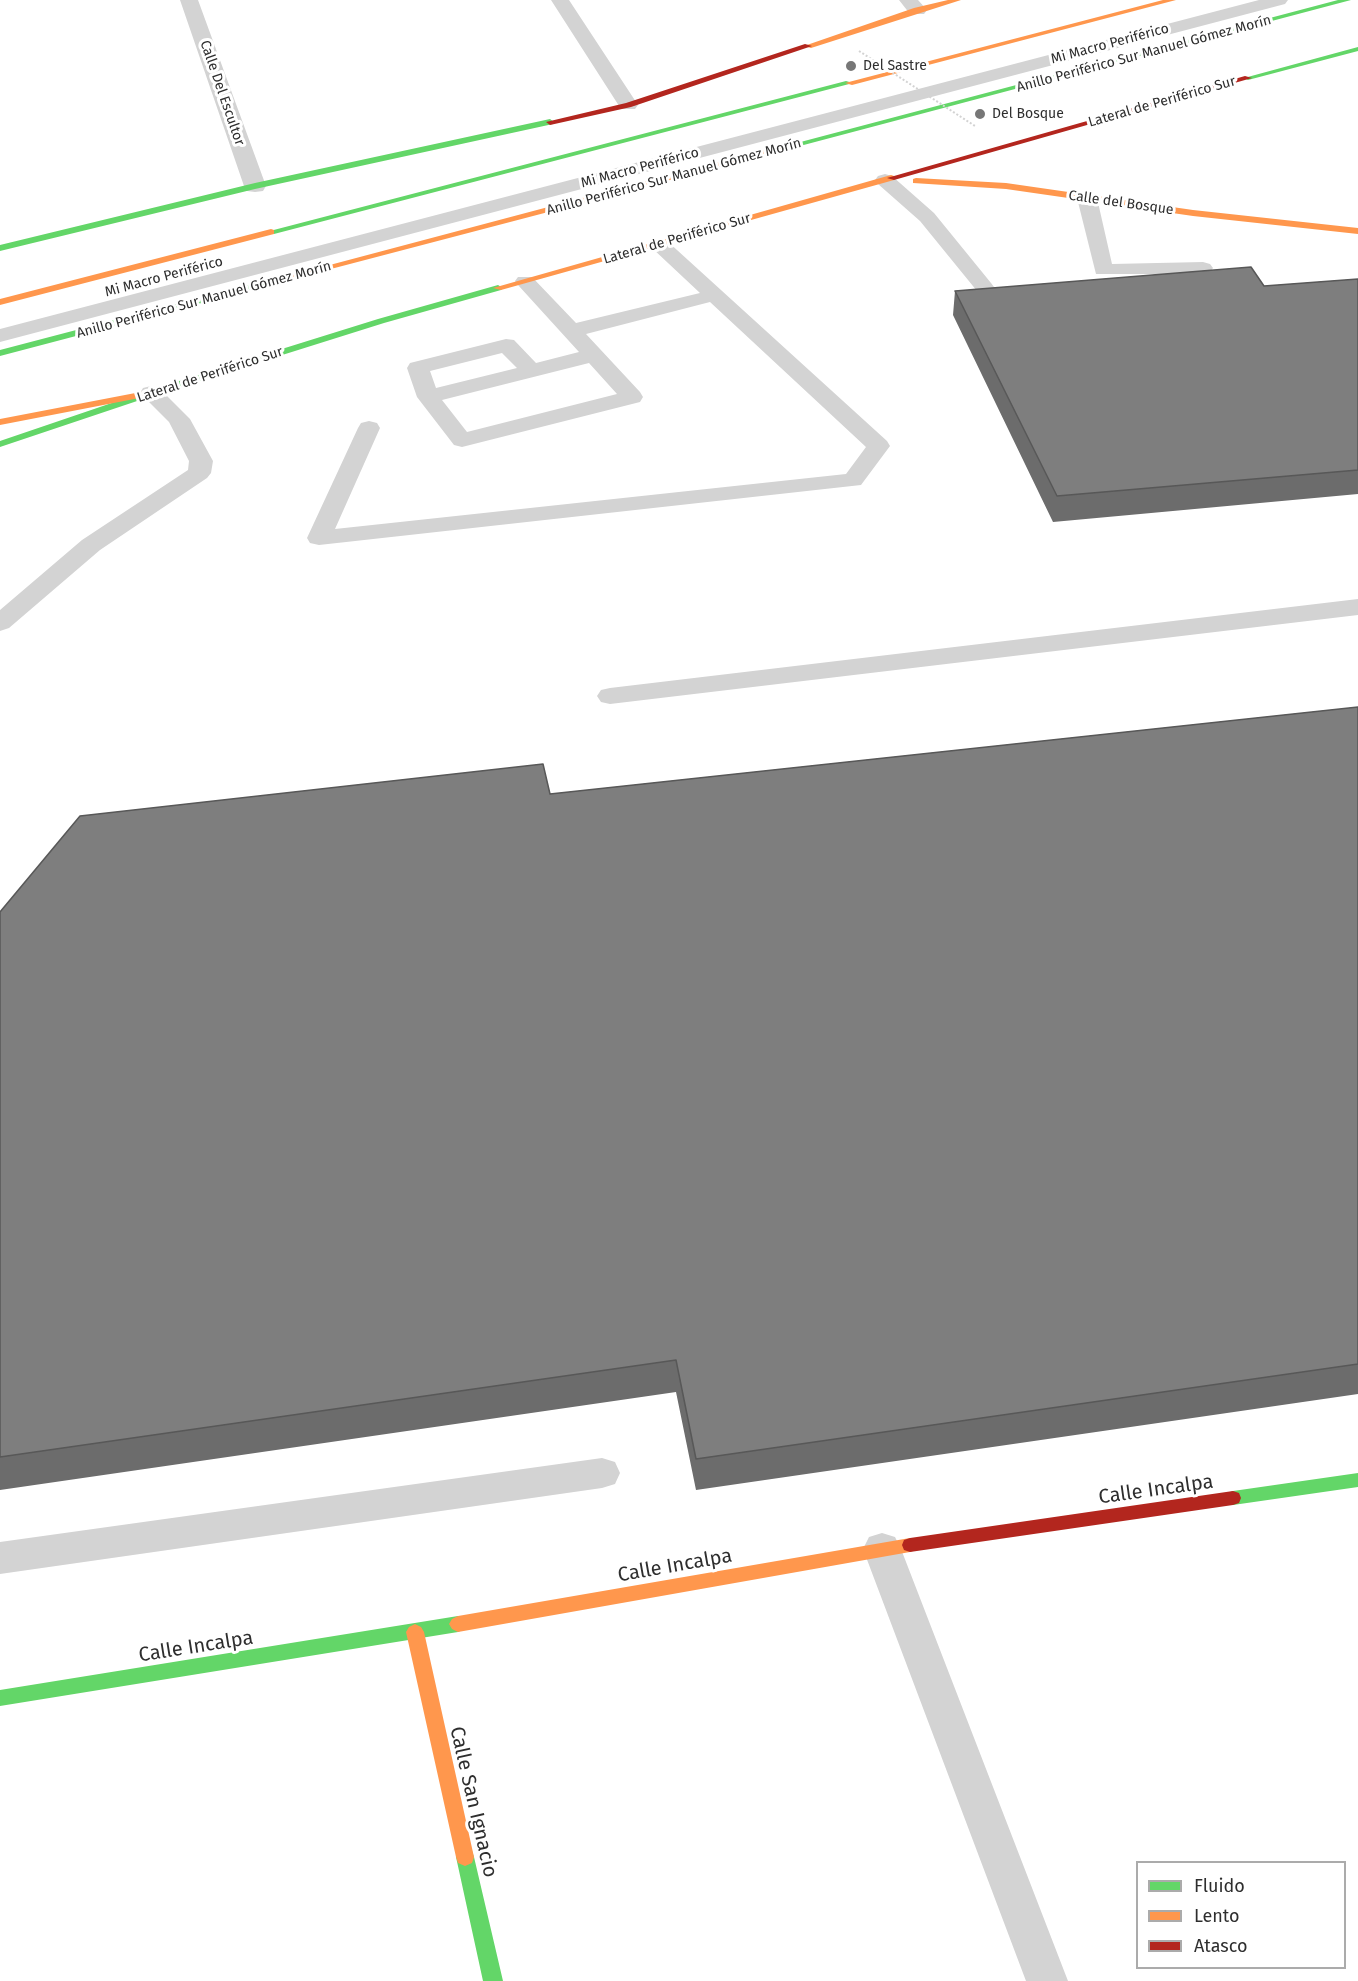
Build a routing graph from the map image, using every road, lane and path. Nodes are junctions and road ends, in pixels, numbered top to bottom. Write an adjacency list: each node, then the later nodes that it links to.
1 (189, 0): 14 (street, Calle Del Escultor)
2 (560, 0): 11 (street)
3 (957, 0): 8 (main road)
4 (1172, 0): 23 (main road)
5 (1234, 0): 24 (lane, Mi Macro Periférico)
6 (1279, 0): 26 (lane, Mi Macro Periférico)
7 (1347, 0): 27 (main road, Anillo Periférico Sur Manuel Gómez Morín)
8 (912, 5): 11 (main road)
9 (1358, 49): 13 (main road, Lateral de Periférico Sur)
10 (859, 51): 12 (path, bridge)
11 (628, 105): 14 (main road)
12 (975, 126)
13 (885, 180): 15 (main road, Calle del Bosque); 17 (main road, Lateral de Periférico Sur); 21 (lane)
14 (255, 186): 18 (main road)
15 (1087, 198): 16 (main road, Calle del Bosque); 19 (lane)
16 (1358, 231)
17 (659, 244): 20 (main road, Lateral de Periférico Sur); 22 (lane)
18 (0, 248)
19 (1203, 268)
20 (525, 281): 25 (lane); 30 (main road, Lateral de Periférico Sur)
21 (984, 287)
22 (715, 295): 25 (lane); 33 (lane)
23 (0, 302)
24 (0, 320)
25 (572, 331): 28 (lane)
26 (0, 336)
27 (0, 353)
28 (594, 355): 29 (lane); 31 (lane)
29 (531, 370): 31 (lane); 31 (lane)
30 (151, 393): 32 (main road); 34 (main road, Lateral de Periférico Sur); 36 (lane)
31 (428, 396)
32 (0, 422)
33 (369, 428)
34 (0, 444)
35 (1358, 607): 37 (lane)
36 (0, 623)
37 (610, 696)
38 (602, 1473): 41 (lane)
39 (1358, 1480): 40 (main road, Calle Incalpa)
40 (882, 1549): 42 (main road, Calle Incalpa); 45 (lane)
41 (0, 1558)
42 (415, 1632): 43 (main road, Calle Incalpa); 44 (main road, Calle San Ignacio)
43 (0, 1698)
44 (493, 1981)
45 (1047, 1981)

